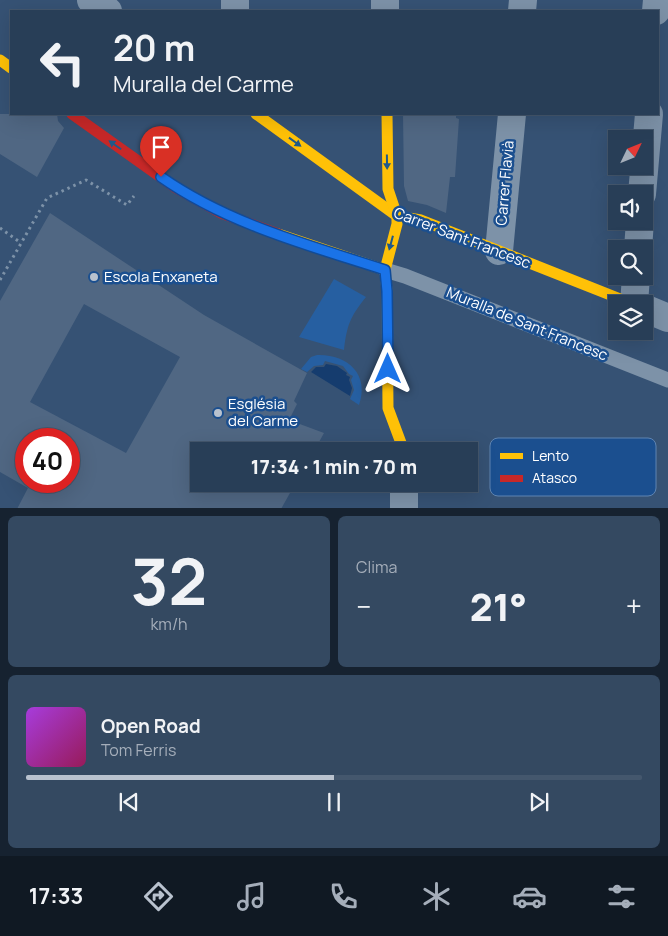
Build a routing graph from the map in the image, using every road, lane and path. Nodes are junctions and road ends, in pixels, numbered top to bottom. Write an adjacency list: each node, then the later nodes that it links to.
1 (91, 0): 2 (street)
2 (106, 10)
3 (73, 115): 14 (street, one-way to 3)
4 (257, 115): 10 (street, Carrer Sant Francesc, one-way to 10)
5 (387, 115): 10 (street, one-way to 10)
6 (512, 115): 13 (street, Carrer Flavià)
7 (649, 115): 8 (street)
8 (643, 185)
9 (127, 205): 12 (path)
10 (397, 216): 13 (street, Carrer Sant Francesc); 14 (street, one-way to 14)
11 (0, 228): 12 (path)
12 (21, 243): 15 (path)
13 (499, 251): 16 (street, Carrer Sant Francesc)
14 (385, 270): 19 (lane, Muralla de Sant Francesc); 20 (street)
15 (0, 280)
16 (610, 295)
17 (653, 312): 18 (street)
18 (668, 318)
19 (668, 380)
20 (401, 442)
21 (404, 492): 22 (street)
22 (404, 508)

